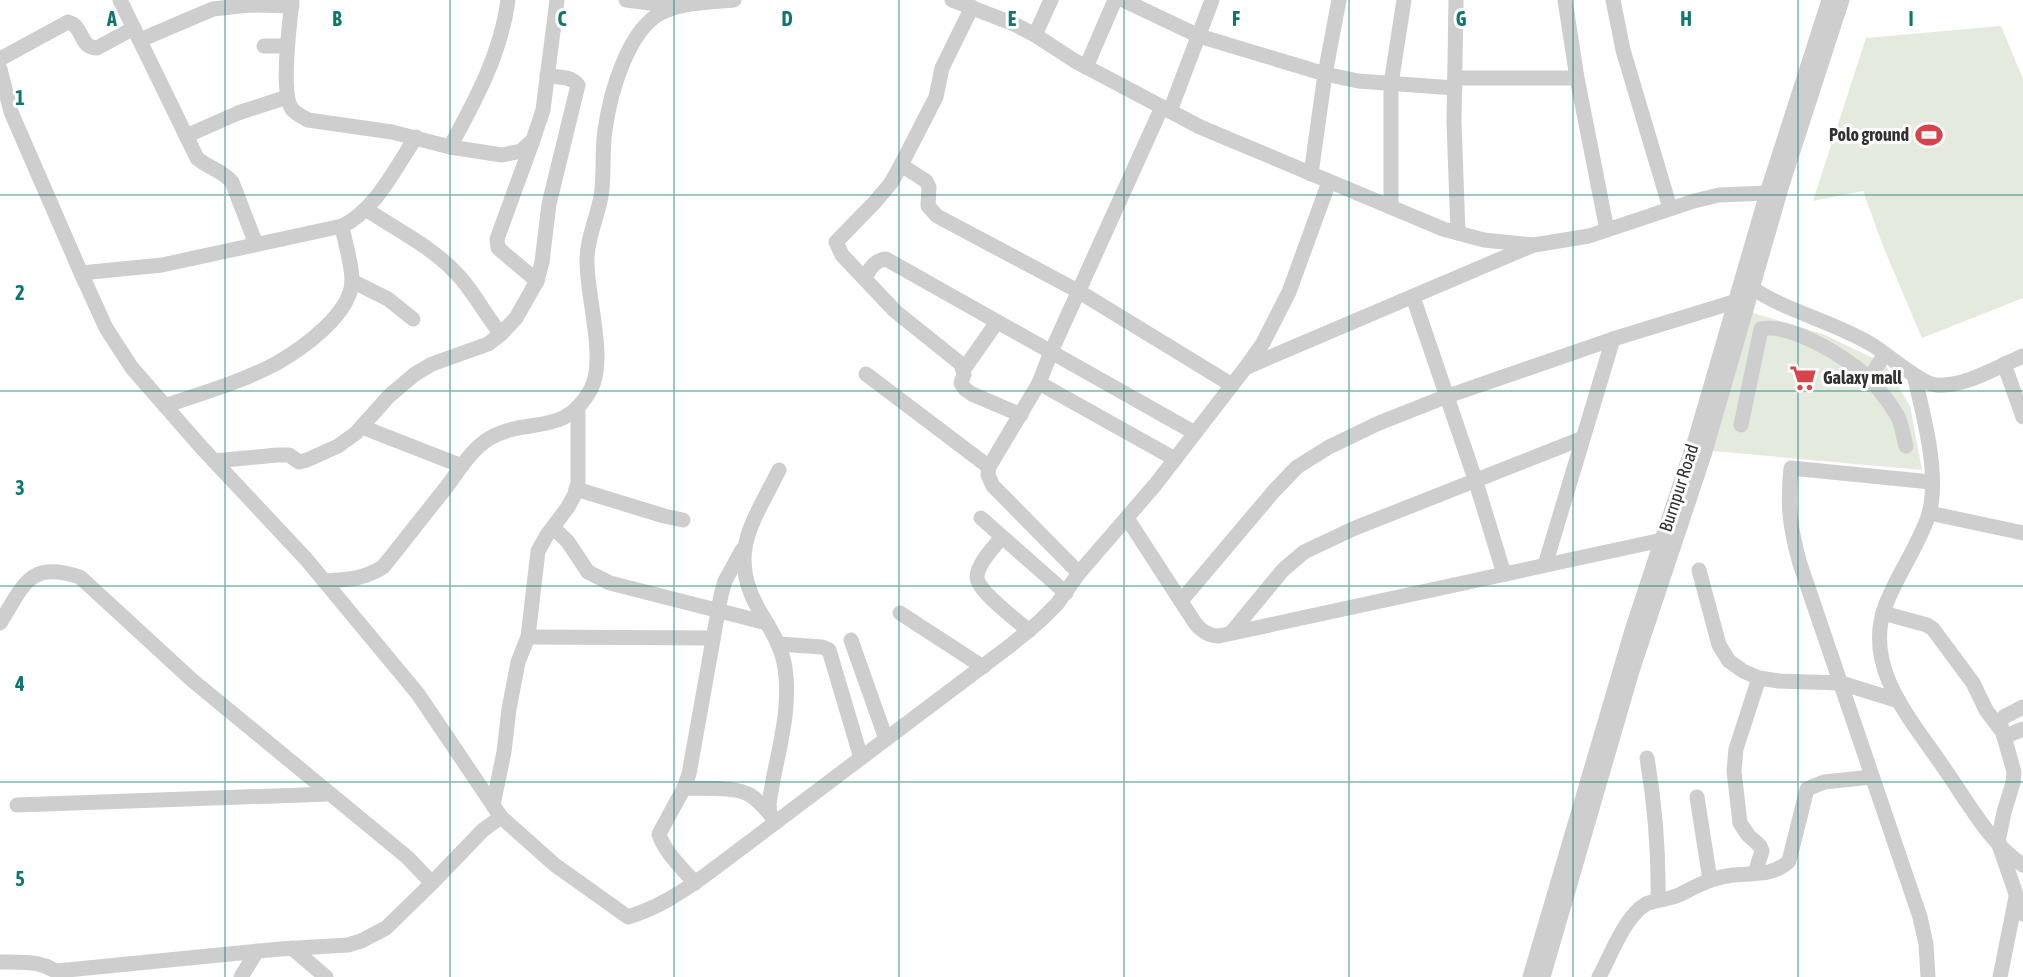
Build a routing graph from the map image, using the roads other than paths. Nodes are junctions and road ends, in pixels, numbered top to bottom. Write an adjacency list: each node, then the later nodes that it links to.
1 (120, 0): 21 (street)
2 (508, 0): 39 (street)
3 (557, 0): 30 (street)
4 (626, 0): 19 (street)
5 (727, 0): 19 (street)
6 (952, 0): 20 (street)
7 (1051, 0): 22 (street)
8 (1116, 0): 27 (street)
9 (1123, 0): 23 (street)
10 (1212, 0): 23 (street)
11 (1339, 0): 29 (street)
12 (1404, 0): 33 (street)
13 (1456, 0): 32 (street)
14 (1565, 0): 31 (street)
15 (1613, 0): 45 (street)
16 (1829, 0): 43 (street, Burnpur Road)
17 (1842, 0): 56 (street)
18 (292, 3): 21 (street); 25 (street)
19 (686, 4): 77 (street)
20 (978, 6): 22 (street); 40 (street)
21 (137, 34): 26 (street); 36 (street)
22 (1035, 35): 27 (street)
23 (1199, 36): 29 (street); 35 (street)
24 (264, 46): 25 (street)
25 (287, 46): 34 (street)
26 (0, 59)
27 (1086, 67): 35 (street)
28 (0, 69): 52 (street)
29 (1325, 74): 33 (street); 41 (street)
30 (548, 76): 38 (street); 55 (street)
31 (1577, 78): 32 (street); 48 (street)
32 (1455, 83): 33 (street); 49 (street)
33 (1391, 84): 44 (street)
34 (287, 98): 36 (street); 37 (street)
35 (1166, 109): 41 (street); 57 (street)
36 (186, 136): 50 (street)
37 (416, 137): 39 (street); 46 (street)
38 (533, 140): 39 (street); 55 (street)
39 (450, 147)
40 (901, 165): 53 (street); 57 (street)
41 (1311, 174): 42 (street)
42 (1329, 182): 44 (street); 68 (street)
43 (1767, 193): 45 (street); 56 (street, Burnpur Road)
44 (1391, 207): 49 (street)
45 (1670, 208): 48 (street)
46 (367, 210): 47 (street); 62 (street)
47 (342, 226): 50 (street); 54 (street)
48 (1607, 230): 51 (street)
49 (1458, 233): 51 (street)
50 (256, 244): 52 (street)
51 (1534, 245): 58 (street)
52 (81, 273): 76 (street)
53 (865, 278): 61 (street); 69 (street)
54 (352, 281): 60 (street); 76 (street)
55 (537, 281): 62 (street)
56 (1747, 284): 59 (street, Burnpur Road); 65 (street); 153 (street)
57 (1078, 291): 64 (street); 74 (street)
58 (1413, 297): 68 (street); 75 (street)
59 (1737, 301): 63 (street); 100 (street, Burnpur Road)
60 (414, 318)
61 (998, 322): 64 (street); 69 (street)
62 (501, 334): 81 (street)
63 (1613, 339): 75 (street); 83 (street)
64 (1051, 352): 73 (street); 82 (street)
65 (1886, 354): 71 (street); 72 (street)
66 (2023, 356): 67 (street)
67 (2004, 364): 71 (street); 79 (street)
68 (1246, 368): 74 (street)
69 (964, 369): 78 (street)
70 (866, 374): 88 (street)
71 (1914, 375): 91 (street)
72 (1868, 380): 80 (street); 84 (street)
73 (1040, 383): 78 (street); 85 (street)
74 (1232, 385): 82 (street)
75 (1445, 397): 90 (street); 108 (street)
76 (165, 406): 86 (street)
77 (578, 407): 87 (street); 92 (street)
78 (1021, 415): 88 (street)
79 (2023, 417)
80 (1741, 425)
81 (362, 427): 86 (street); 87 (street)
82 (1195, 433): 85 (street)
83 (1583, 438): 90 (street); 102 (street)
84 (1906, 446)
85 (1175, 459): 95 (street)
86 (214, 460): 106 (street)
87 (462, 466): 106 (street)
88 (989, 467): 104 (street)
89 (779, 470): 101 (street)
90 (1475, 479): 105 (street); 115 (street)
91 (1931, 482): 93 (street); 122 (street)
92 (576, 489): 96 (street); 97 (street)
93 (1929, 513): 98 (street); 111 (street)
94 (981, 518): 99 (street)
95 (1127, 518): 104 (street); 108 (street)
96 (683, 520)
97 (552, 527): 109 (street); 116 (street)
98 (2023, 533)
99 (1002, 537): 107 (street); 114 (street)
100 (1662, 540): 102 (street); 152 (street, Burnpur Road)
101 (743, 548): 109 (street); 113 (street)
102 (1545, 565): 105 (street)
103 (1700, 570): 121 (street)
104 (1080, 573): 107 (street)
105 (1504, 574): 115 (street)
106 (324, 580): 135 (street)
107 (1066, 592): 114 (street)
108 (1181, 601): 115 (street)
109 (717, 610): 113 (street); 117 (street)
110 (900, 613): 120 (street)
111 (1883, 613): 123 (street); 126 (street)
112 (0, 623): 132 (street)
113 (767, 623): 119 (street)
114 (1029, 631): 120 (street)
115 (1231, 633)
116 (528, 637): 117 (street); 135 (street)
117 (712, 638): 131 (street)
118 (851, 640): 127 (street)
119 (778, 644): 128 (street); 136 (street)
120 (983, 666): 127 (street)
121 (1759, 678): 122 (street); 139 (street)
122 (1841, 683): 123 (street); 130 (street)
123 (1899, 701): 137 (street)
124 (2023, 707): 126 (street)
125 (2023, 729): 126 (street)
126 (2002, 733): 137 (street)
127 (886, 739): 128 (street)
128 (861, 758): 136 (street)
129 (1647, 758): 144 (street)
130 (1872, 777): 139 (street); 155 (street)
131 (684, 788): 136 (street); 142 (street)
132 (329, 794): 134 (street); 141 (street)
133 (1697, 797): 140 (street)
134 (17, 805)
135 (497, 811): 141 (street); 142 (street)
136 (773, 818): 142 (street)
137 (1998, 842): 138 (street); 143 (street)
138 (2023, 865)
139 (1755, 873): 140 (street)
140 (1710, 880): 144 (street)
141 (432, 883): 146 (street)
142 (695, 883)
143 (2016, 897): 145 (street); 156 (street)
144 (1658, 900): 154 (street)
145 (2023, 914)
146 (292, 948): 147 (street); 151 (street)
147 (257, 951): 149 (street); 150 (street)
148 (7, 962): 149 (street)
149 (60, 974)
150 (241, 977)
151 (326, 977)
152 (1530, 977)
153 (1543, 977)
154 (1599, 977)
155 (1928, 977)
156 (2000, 977)

